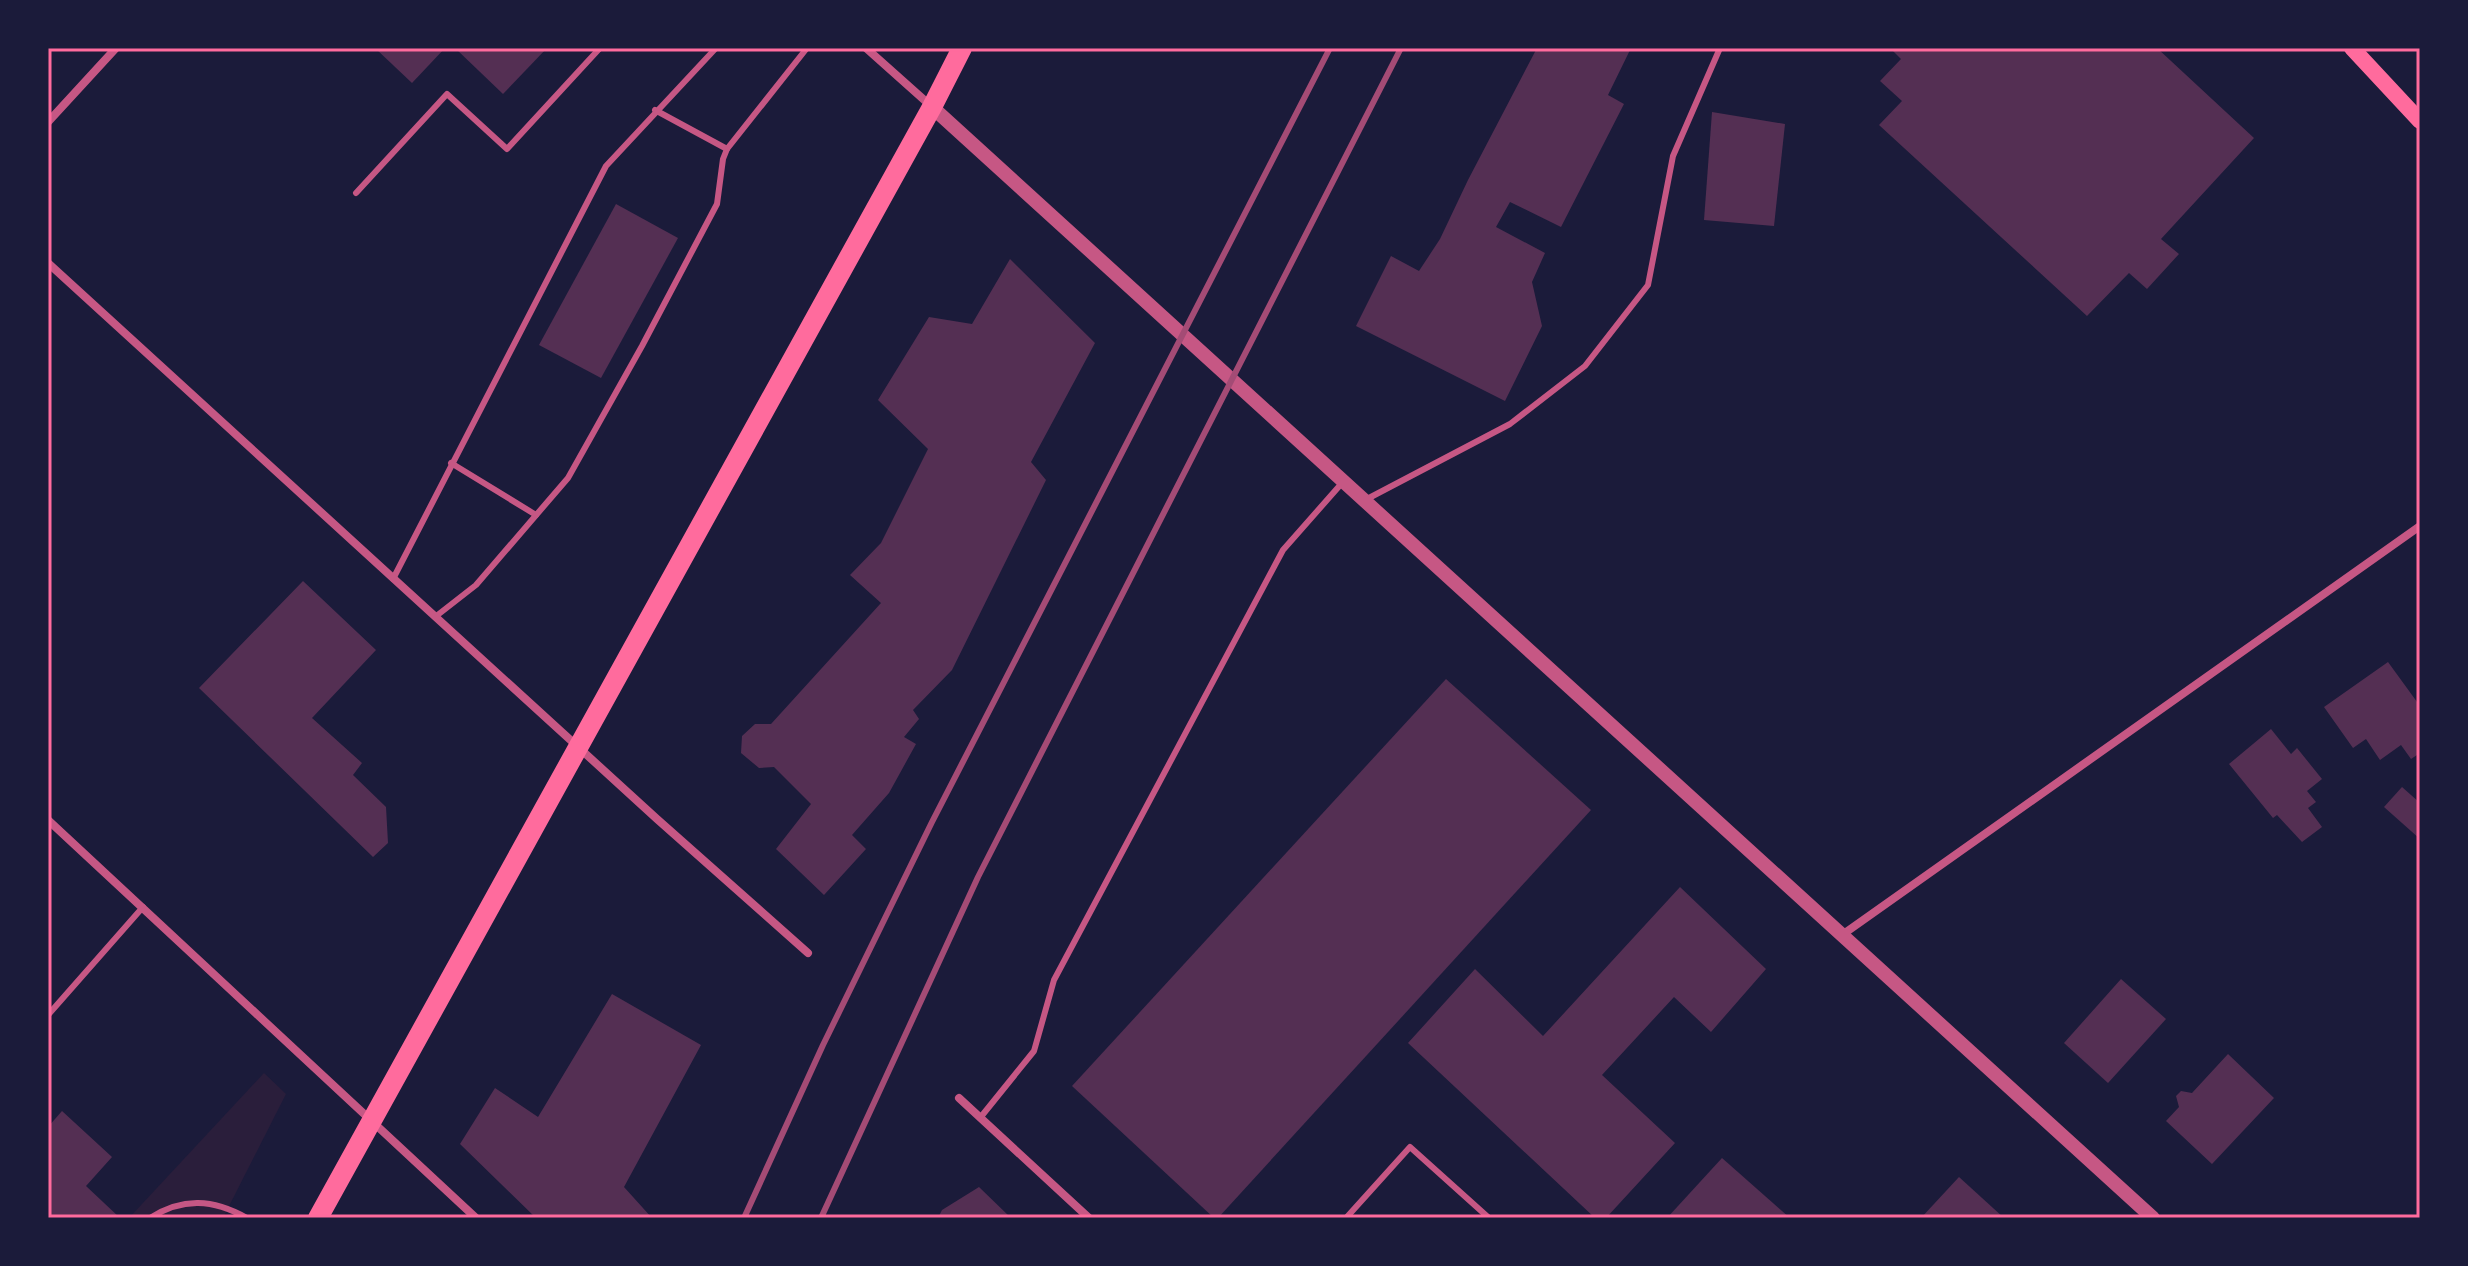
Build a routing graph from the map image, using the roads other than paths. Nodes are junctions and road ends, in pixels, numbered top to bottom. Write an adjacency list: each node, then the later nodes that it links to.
1 (116, 48): 12 (street)
2 (600, 48): 14 (lane)
3 (716, 48): 10 (lane)
4 (807, 48): 13 (lane)
5 (866, 48): 9 (street)
6 (962, 48): 9 (main road)
7 (1720, 48): 18 (lane)
8 (2352, 48): 11 (main road)
9 (932, 107): 17 (street); 23 (main road)
10 (655, 110): 13 (lane); 16 (lane)
11 (2420, 121)
12 (48, 122)
13 (727, 149): 19 (lane)
14 (356, 193)
15 (48, 263): 21 (street)
16 (451, 463): 19 (lane); 21 (lane)
17 (1343, 482): 18 (street); 30 (lane)
18 (1364, 501): 26 (street)
19 (536, 515): 22 (lane)
20 (2420, 526): 26 (street)
21 (393, 579): 22 (street)
22 (435, 617): 23 (street)
23 (580, 749): 27 (street); 31 (main road)
24 (48, 820): 25 (street)
25 (143, 907): 28 (lane); 31 (street)
26 (1842, 935): 39 (street)
27 (808, 953)
28 (48, 1015)
29 (959, 1098): 30 (street)
30 (980, 1118): 36 (street)
31 (371, 1120): 34 (main road); 35 (street)
32 (150, 1218): 33 (lane)
33 (247, 1218)
34 (318, 1218)
35 (476, 1218)
36 (1089, 1218)
37 (1346, 1218): 38 (lane)
38 (1489, 1218)
39 (2153, 1218)

